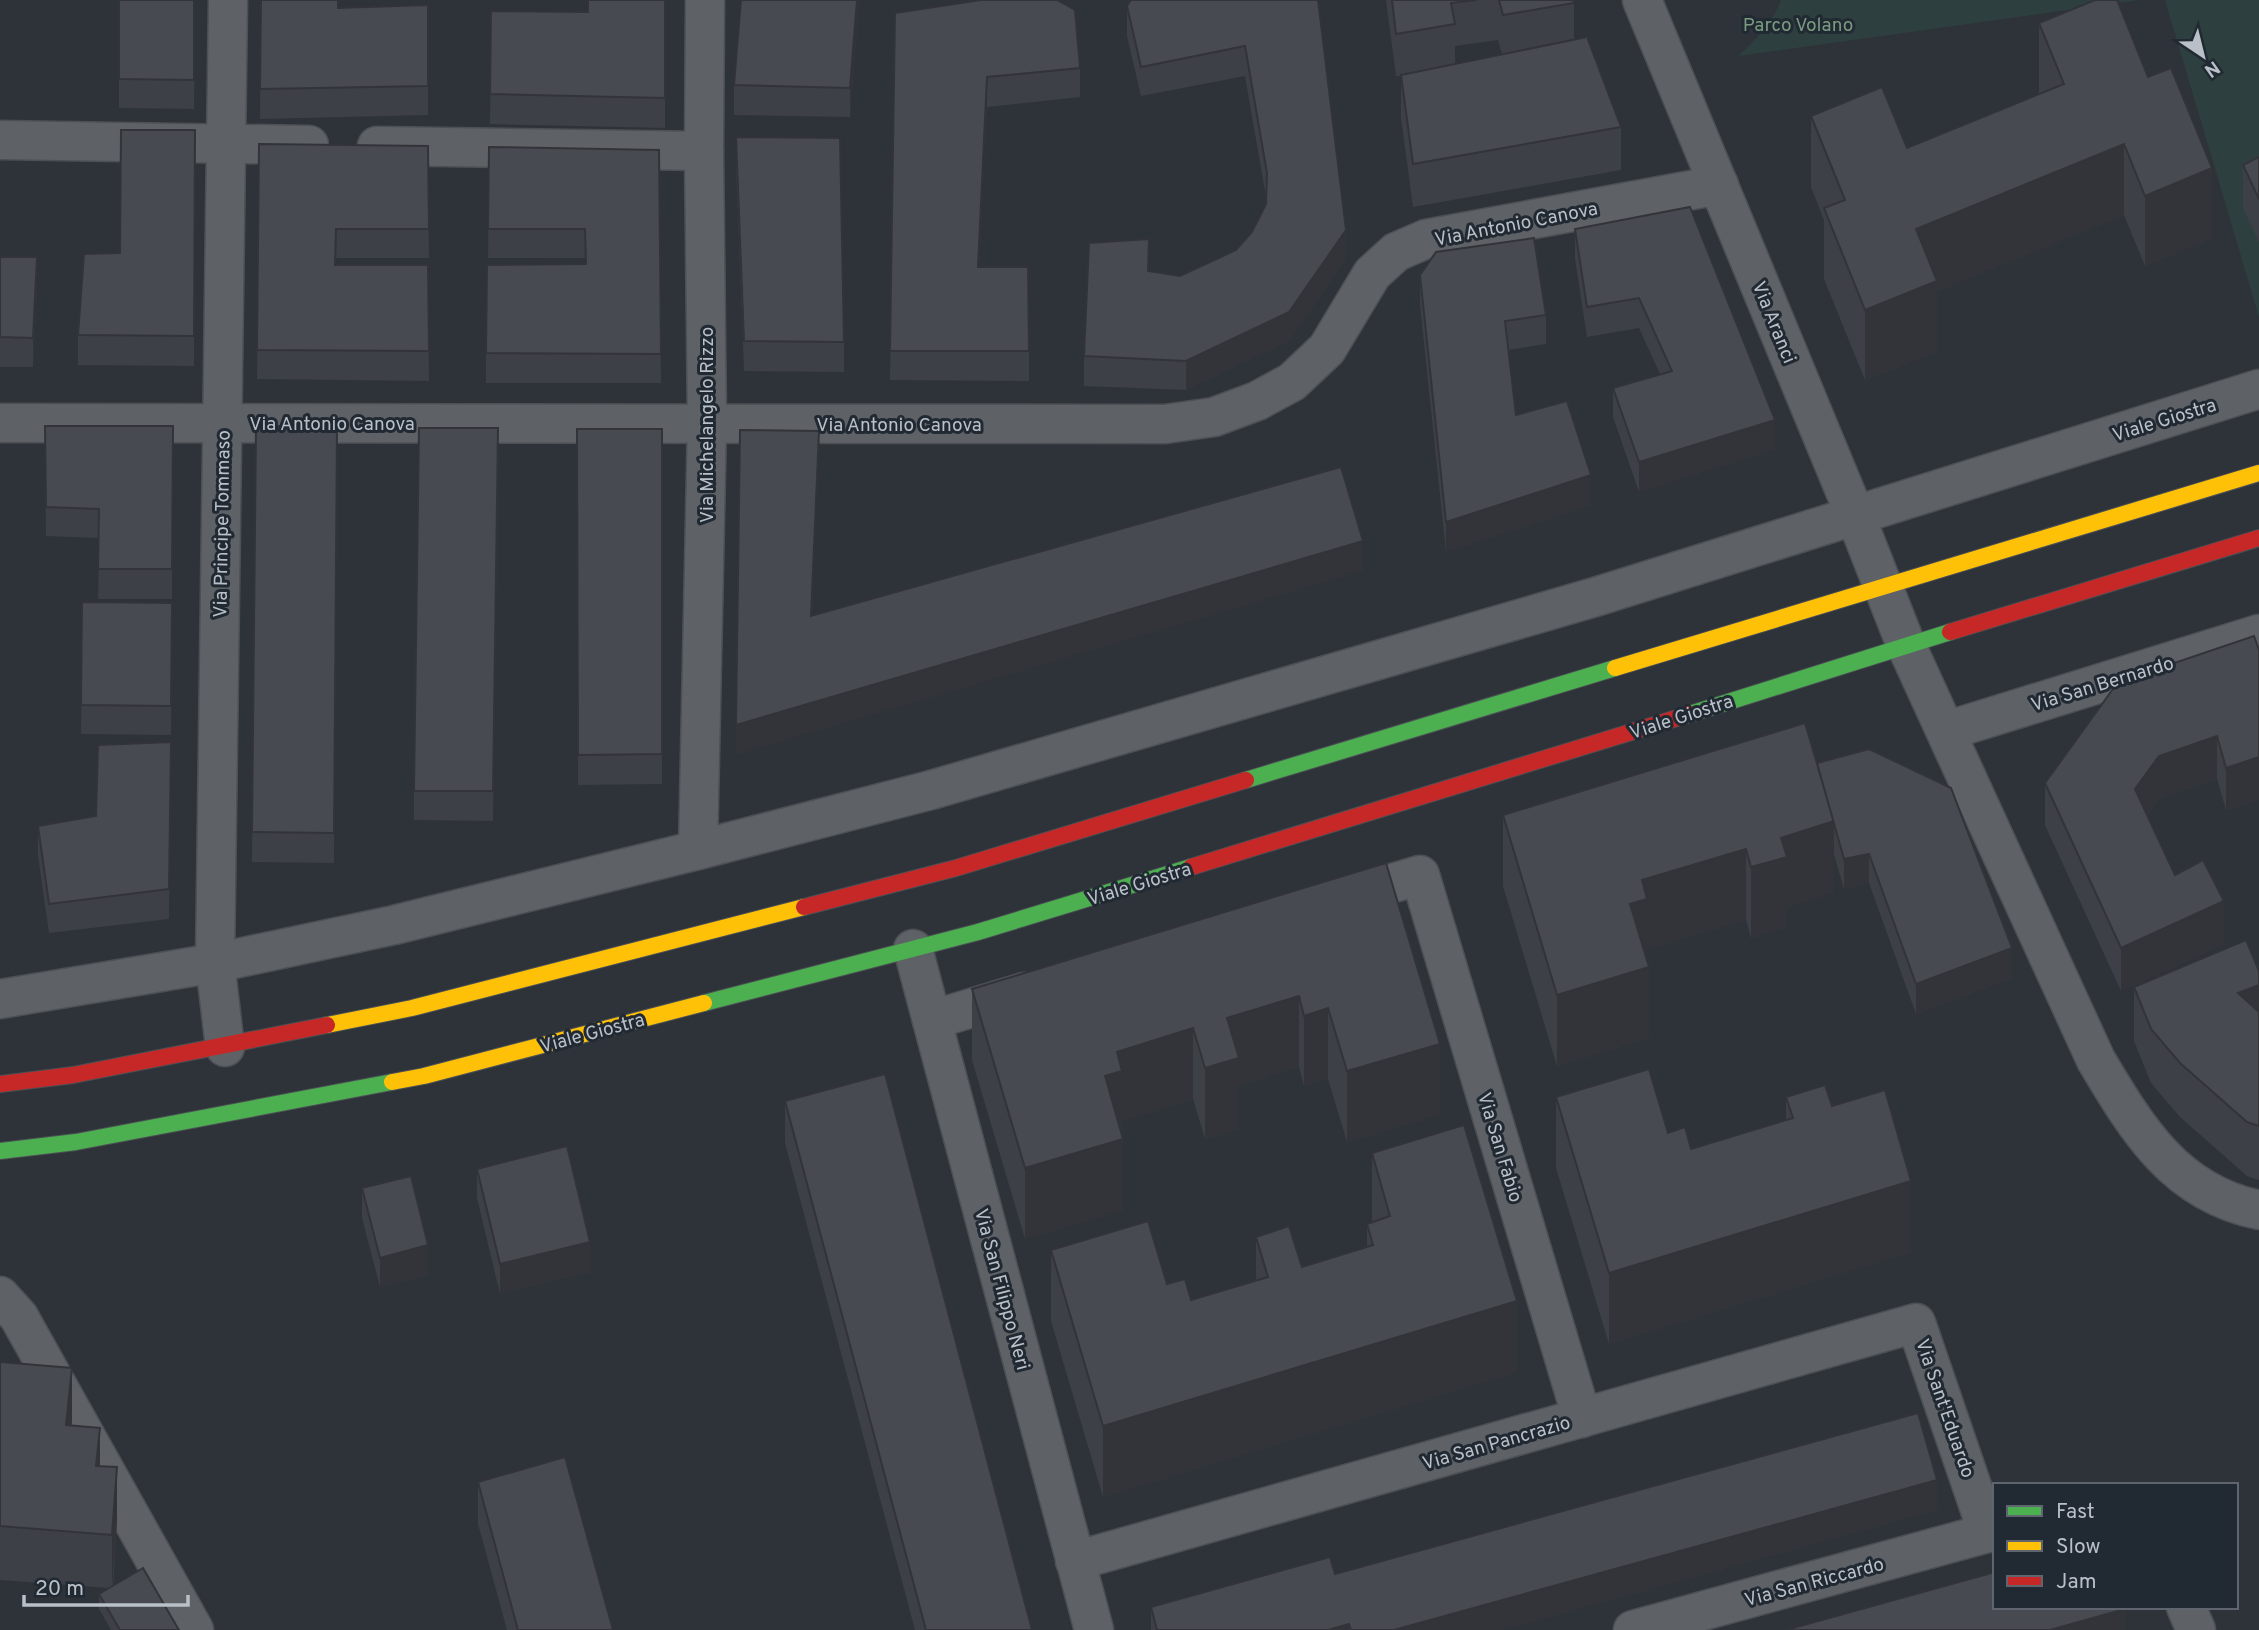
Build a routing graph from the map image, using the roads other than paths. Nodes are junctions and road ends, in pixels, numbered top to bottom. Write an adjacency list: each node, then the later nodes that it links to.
1 (228, 0): 5 (street, Via Principe Tommaso)
2 (705, 0): 6 (street, Via Michelangelo Rizzo)
3 (1642, 0): 7 (street, Via Aranci)
4 (0, 140): 5 (street)
5 (226, 144): 6 (street); 10 (street, Via Principe Tommaso)
6 (704, 150): 11 (street, Via Michelangelo Rizzo)
7 (1719, 185): 11 (street, Via Antonio Canova); 13 (street, Via Aranci)
8 (2259, 389): 13 (street, Viale Giostra)
9 (0, 423): 10 (street, Via Antonio Canova)
10 (222, 423): 11 (street, Via Antonio Canova); 22 (street, Via Principe Tommaso)
11 (708, 423): 19 (street, Via Michelangelo Rizzo)
12 (2259, 473): 15 (main road)
13 (1855, 515): 15 (street, Via Aranci); 19 (street, Viale Giostra)
14 (2259, 538): 17 (main road, Viale Giostra)
15 (1885, 588): 17 (street, Via Aranci); 26 (main road)
16 (2259, 634): 18 (street, Via San Bernardo)
17 (1906, 645): 18 (street, Via Aranci); 21 (main road, Viale Giostra)
18 (1946, 731): 29 (street, Via Aranci)
19 (698, 850): 22 (street, Viale Giostra)
20 (1316, 906): 32 (street, Via San Fabio)
21 (913, 949): 25 (street, Via San Filippo Neri); 28 (main road, Viale Giostra)
22 (215, 963): 24 (street, Viale Giostra); 26 (street, Via Principe Tommaso)
23 (1055, 983): 25 (street)
24 (0, 999)
25 (932, 1020): 34 (street, Via San Filippo Neri)
26 (225, 1047): 27 (main road)
27 (0, 1084)
28 (0, 1152)
29 (2259, 1210)
30 (0, 1296): 36 (street)
31 (1916, 1323): 32 (street, Via San Pancrazio); 33 (street, Via Sant'Eduardo)
32 (1582, 1418): 34 (street, Via San Pancrazio)
33 (1991, 1532): 38 (street, Via San Riccardo)
34 (1075, 1561): 37 (street, Via San Filippo Neri)
35 (2187, 1609): 39 (street)
36 (194, 1630)
37 (1094, 1630)
38 (1633, 1630)
39 (2196, 1630)

